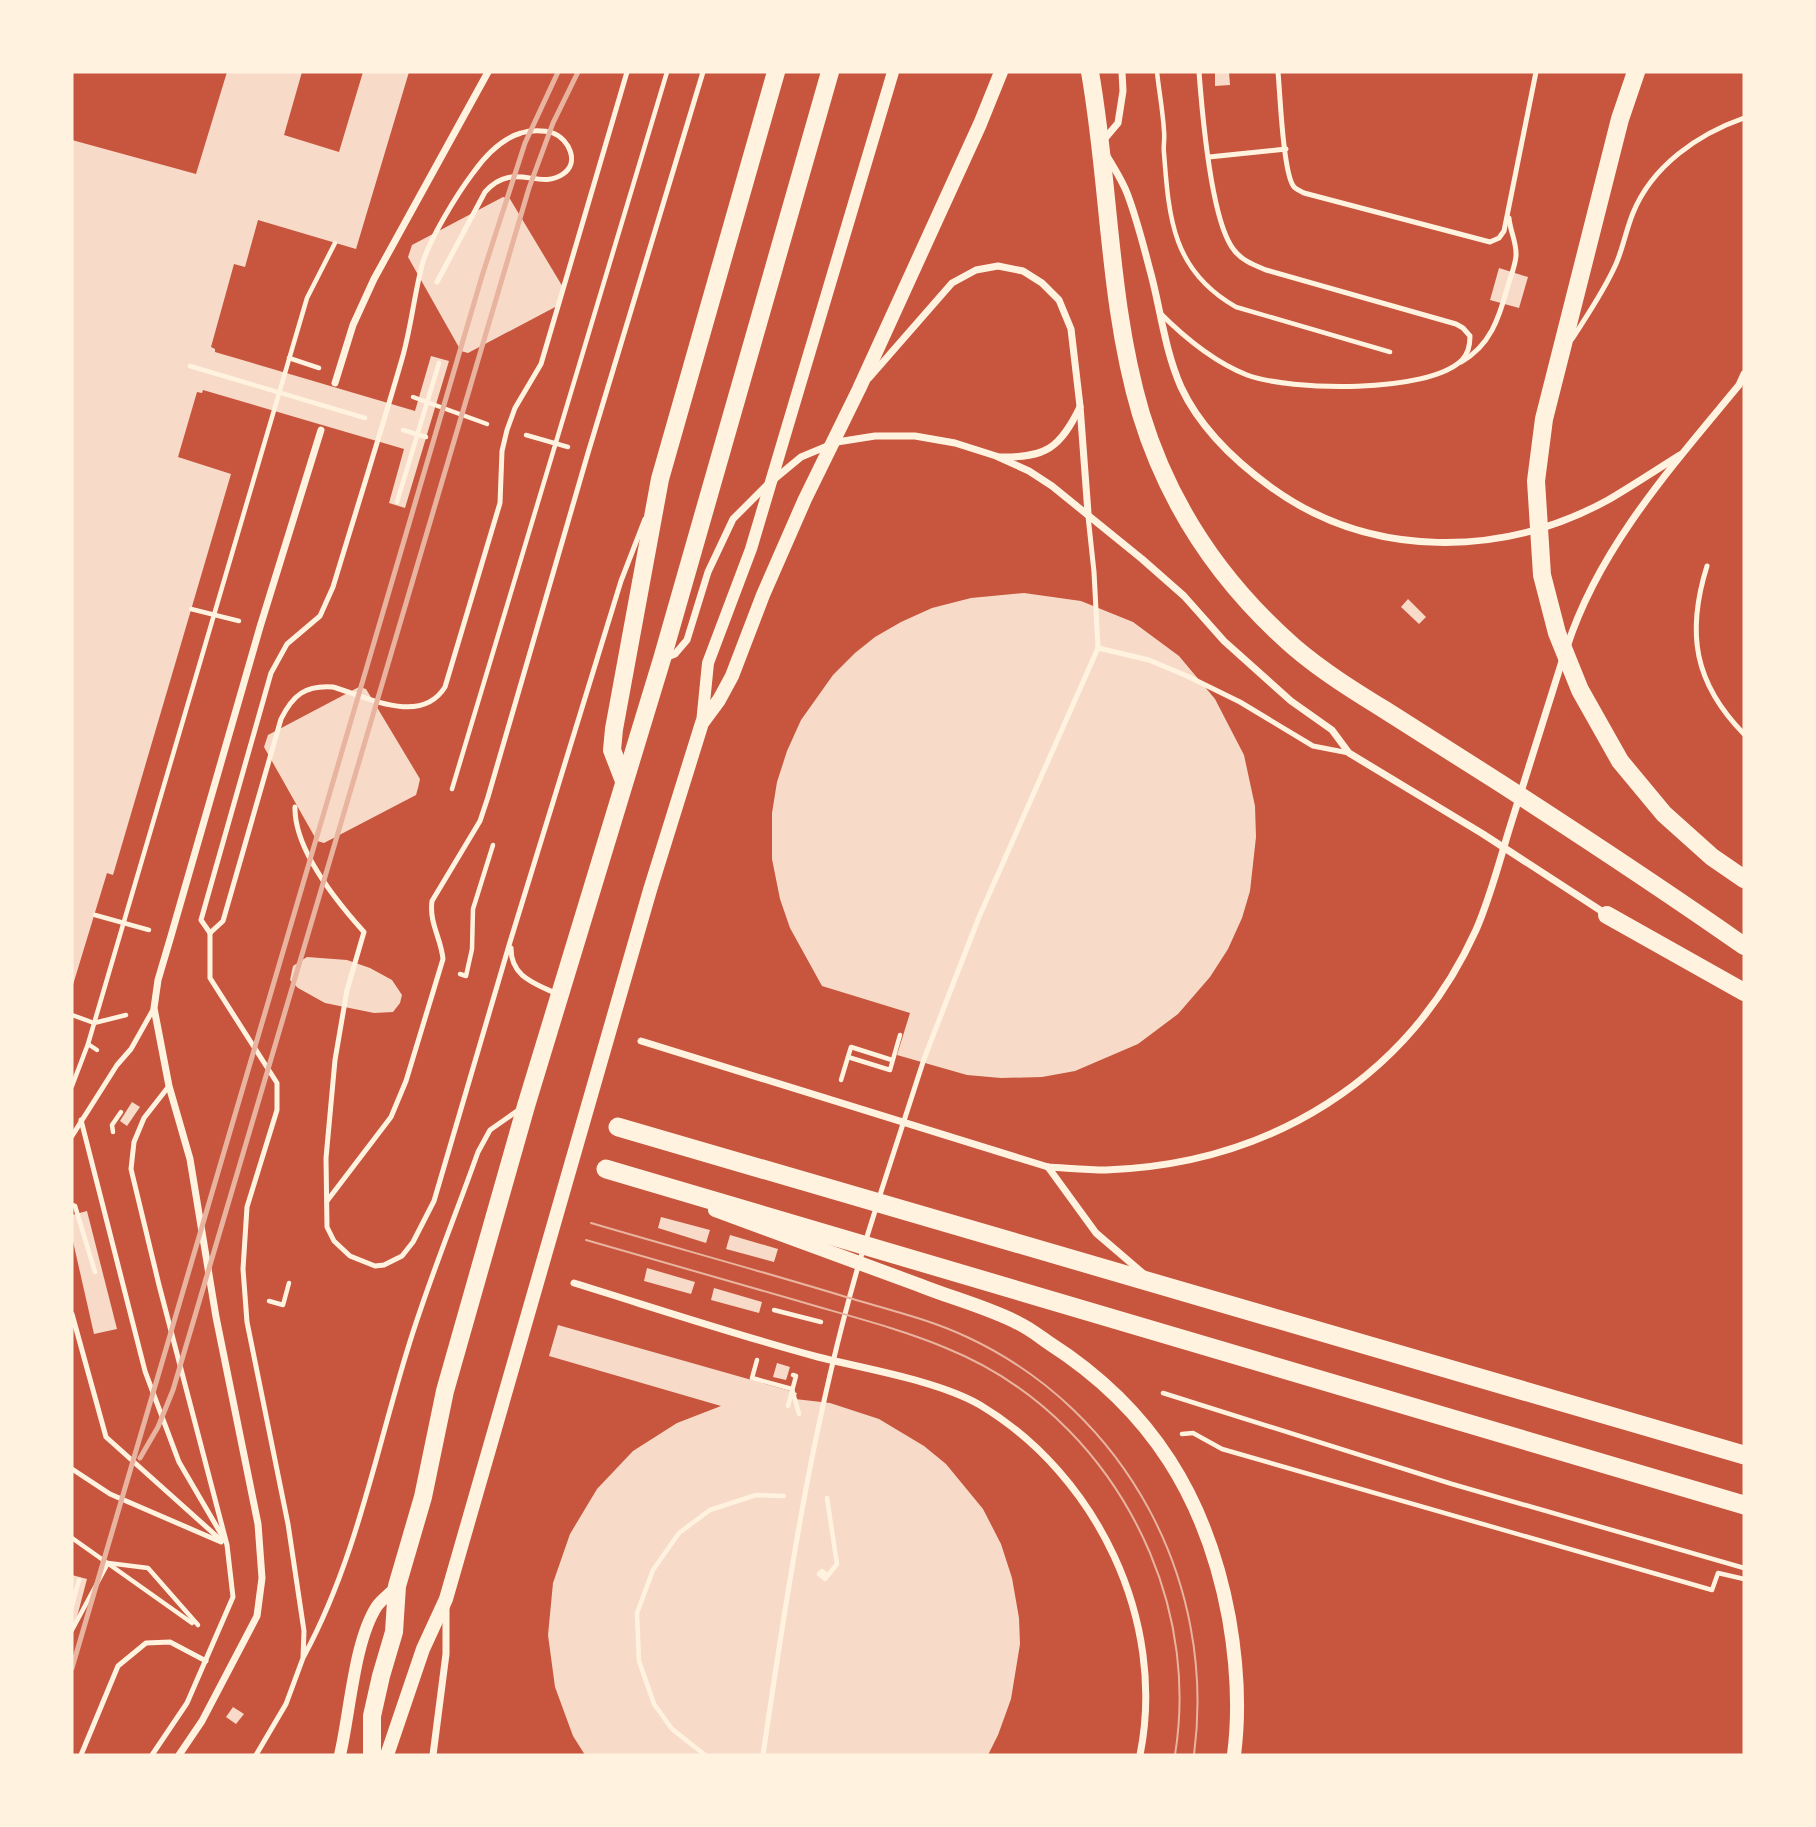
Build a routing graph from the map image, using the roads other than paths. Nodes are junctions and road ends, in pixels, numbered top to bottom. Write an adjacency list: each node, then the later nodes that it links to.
1 (488, 72): 26 (street)
2 (627, 72): 45 (lane)
3 (702, 72): 59 (lane)
4 (776, 72): 33 (main road)
5 (830, 72): 37 (main road)
6 (893, 72): 38 (street)
7 (1001, 72): 28 (main road)
8 (1090, 72): 17 (main road)
9 (1122, 72): 17 (street)
10 (1199, 72): 19 (lane)
11 (1278, 72): 18 (lane)
12 (1536, 72): 20 (lane)
13 (1627, 72): 16 (street)
14 (1636, 72): 16 (main road)
15 (1744, 118): 23 (lane)
16 (1620, 119): 23 (main road)
17 (1101, 144): 22 (street); 47 (main road)
18 (1286, 149): 19 (lane); 20 (lane)
19 (1209, 157): 24 (lane)
20 (1508, 208): 24 (lane)
21 (437, 282): 45 (lane)
22 (1160, 313): 24 (lane); 31 (street)
23 (1562, 352): 43 (main road)
24 (1454, 366)
25 (1744, 374): 27 (street)
26 (335, 383)
27 (1742, 383): 31 (street)
28 (859, 389): 29 (street); 38 (main road)
29 (1080, 406): 32 (street); 34 (street)
30 (321, 430): 50 (street)
31 (1683, 453): 57 (street)
32 (996, 457): 34 (street); 37 (street)
33 (660, 479): 41 (main road); 46 (lane)
34 (1088, 513): 36 (lane); 40 (street)
35 (1707, 566): 39 (lane)
36 (1098, 648): 40 (lane); 79 (lane)
37 (662, 659): 41 (main road)
38 (702, 723): 68 (main road)
39 (1744, 734)
40 (1349, 753): 44 (street)
41 (624, 781): 49 (main road)
42 (295, 807): 59 (lane)
43 (1744, 879)
44 (1607, 915): 48 (main road)
45 (210, 933): 69 (lane)
46 (510, 942): 49 (lane); 59 (lane)
47 (1744, 946)
48 (1744, 992)
49 (561, 996): 53 (main road)
50 (154, 1008): 52 (street); 54 (lane)
51 (641, 1041): 57 (street)
52 (169, 1086): 66 (lane); 73 (street)
53 (526, 1106): 67 (main road); 69 (lane)
54 (80, 1120): 56 (lane); 66 (lane)
55 (618, 1127): 61 (highway)
56 (72, 1136)
57 (1048, 1167): 61 (street)
58 (606, 1169): 65 (highway); 81 (main road)
59 (327, 1201)
60 (574, 1283): 80 (street)
61 (1157, 1285): 63 (highway)
62 (72, 1314): 66 (lane)
63 (1744, 1455)
64 (72, 1469): 66 (lane)
65 (1744, 1505)
66 (227, 1545): 70 (lane)
67 (397, 1586): 75 (street); 76 (main road)
68 (446, 1599): 77 (main road); 78 (street)
69 (303, 1658): 74 (lane)
70 (206, 1661): 71 (lane); 72 (lane)
71 (81, 1755)
72 (152, 1755)
73 (179, 1755)
74 (256, 1755)
75 (340, 1755)
76 (372, 1755)
77 (387, 1755)
78 (433, 1755)
79 (763, 1755)
80 (1140, 1755)
81 (1234, 1755)

